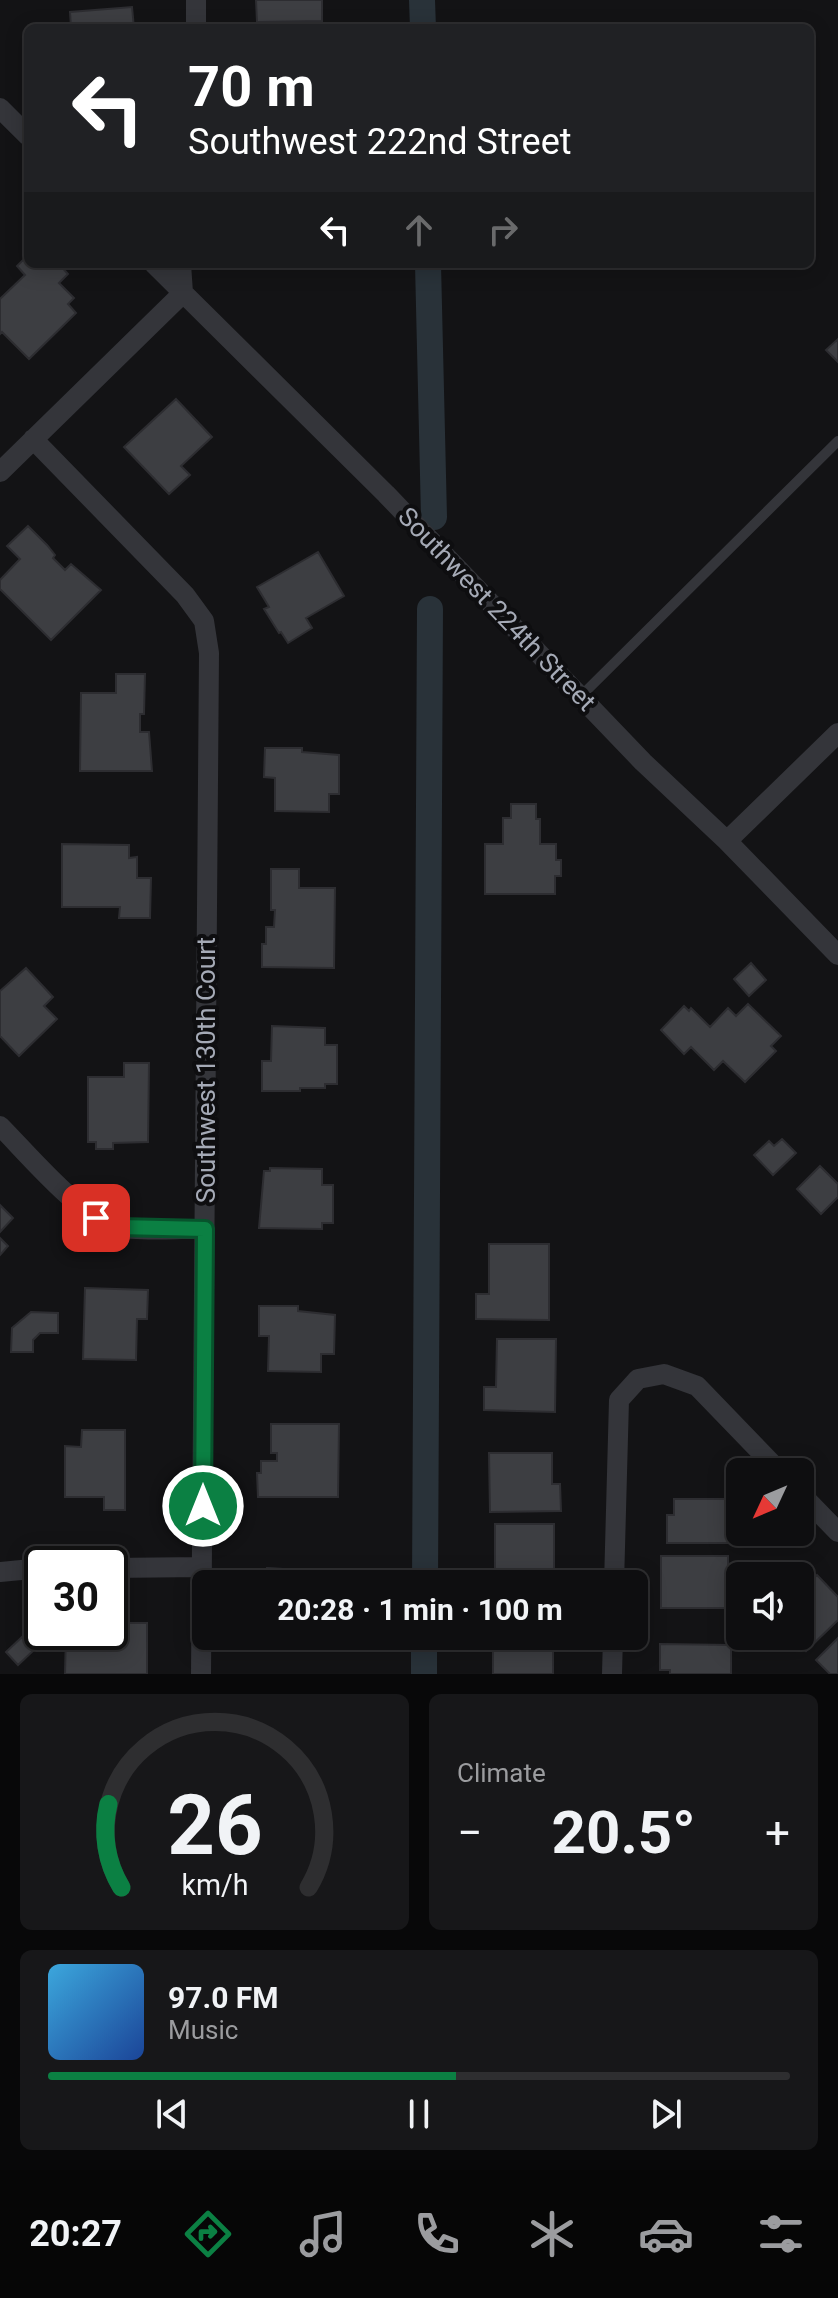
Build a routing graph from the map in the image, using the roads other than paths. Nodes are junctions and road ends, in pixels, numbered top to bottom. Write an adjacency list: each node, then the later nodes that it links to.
1 (196, 0): 2 (street)
2 (196, 24)
3 (0, 108): 4 (street)
4 (24, 132)
5 (158, 268): 7 (street, Southwest 224th Street)
6 (181, 268): 7 (street)
7 (183, 293): 8 (street); 11 (street, Southwest 224th Street)
8 (33, 439): 10 (street); 16 (street, Southwest 130th Court)
9 (838, 441): 11 (lane)
10 (0, 472)
11 (581, 696): 13 (street, Southwest 224th Street)
12 (838, 733): 13 (street)
13 (727, 841): 14 (street, Southwest 224th Street)
14 (838, 955)
15 (0, 1126): 16 (street)
16 (205, 1229): 20 (street, Southwest 130th Court)
17 (766, 1458): 23 (street)
18 (814, 1507): 19 (street)
19 (838, 1532)
20 (202, 1567): 21 (street); 26 (street, Southwest 130th Court)
21 (128, 1568)
22 (24, 1570): 24 (street)
23 (614, 1570)
24 (0, 1572)
25 (613, 1650): 27 (street)
26 (201, 1674)
27 (612, 1674)

